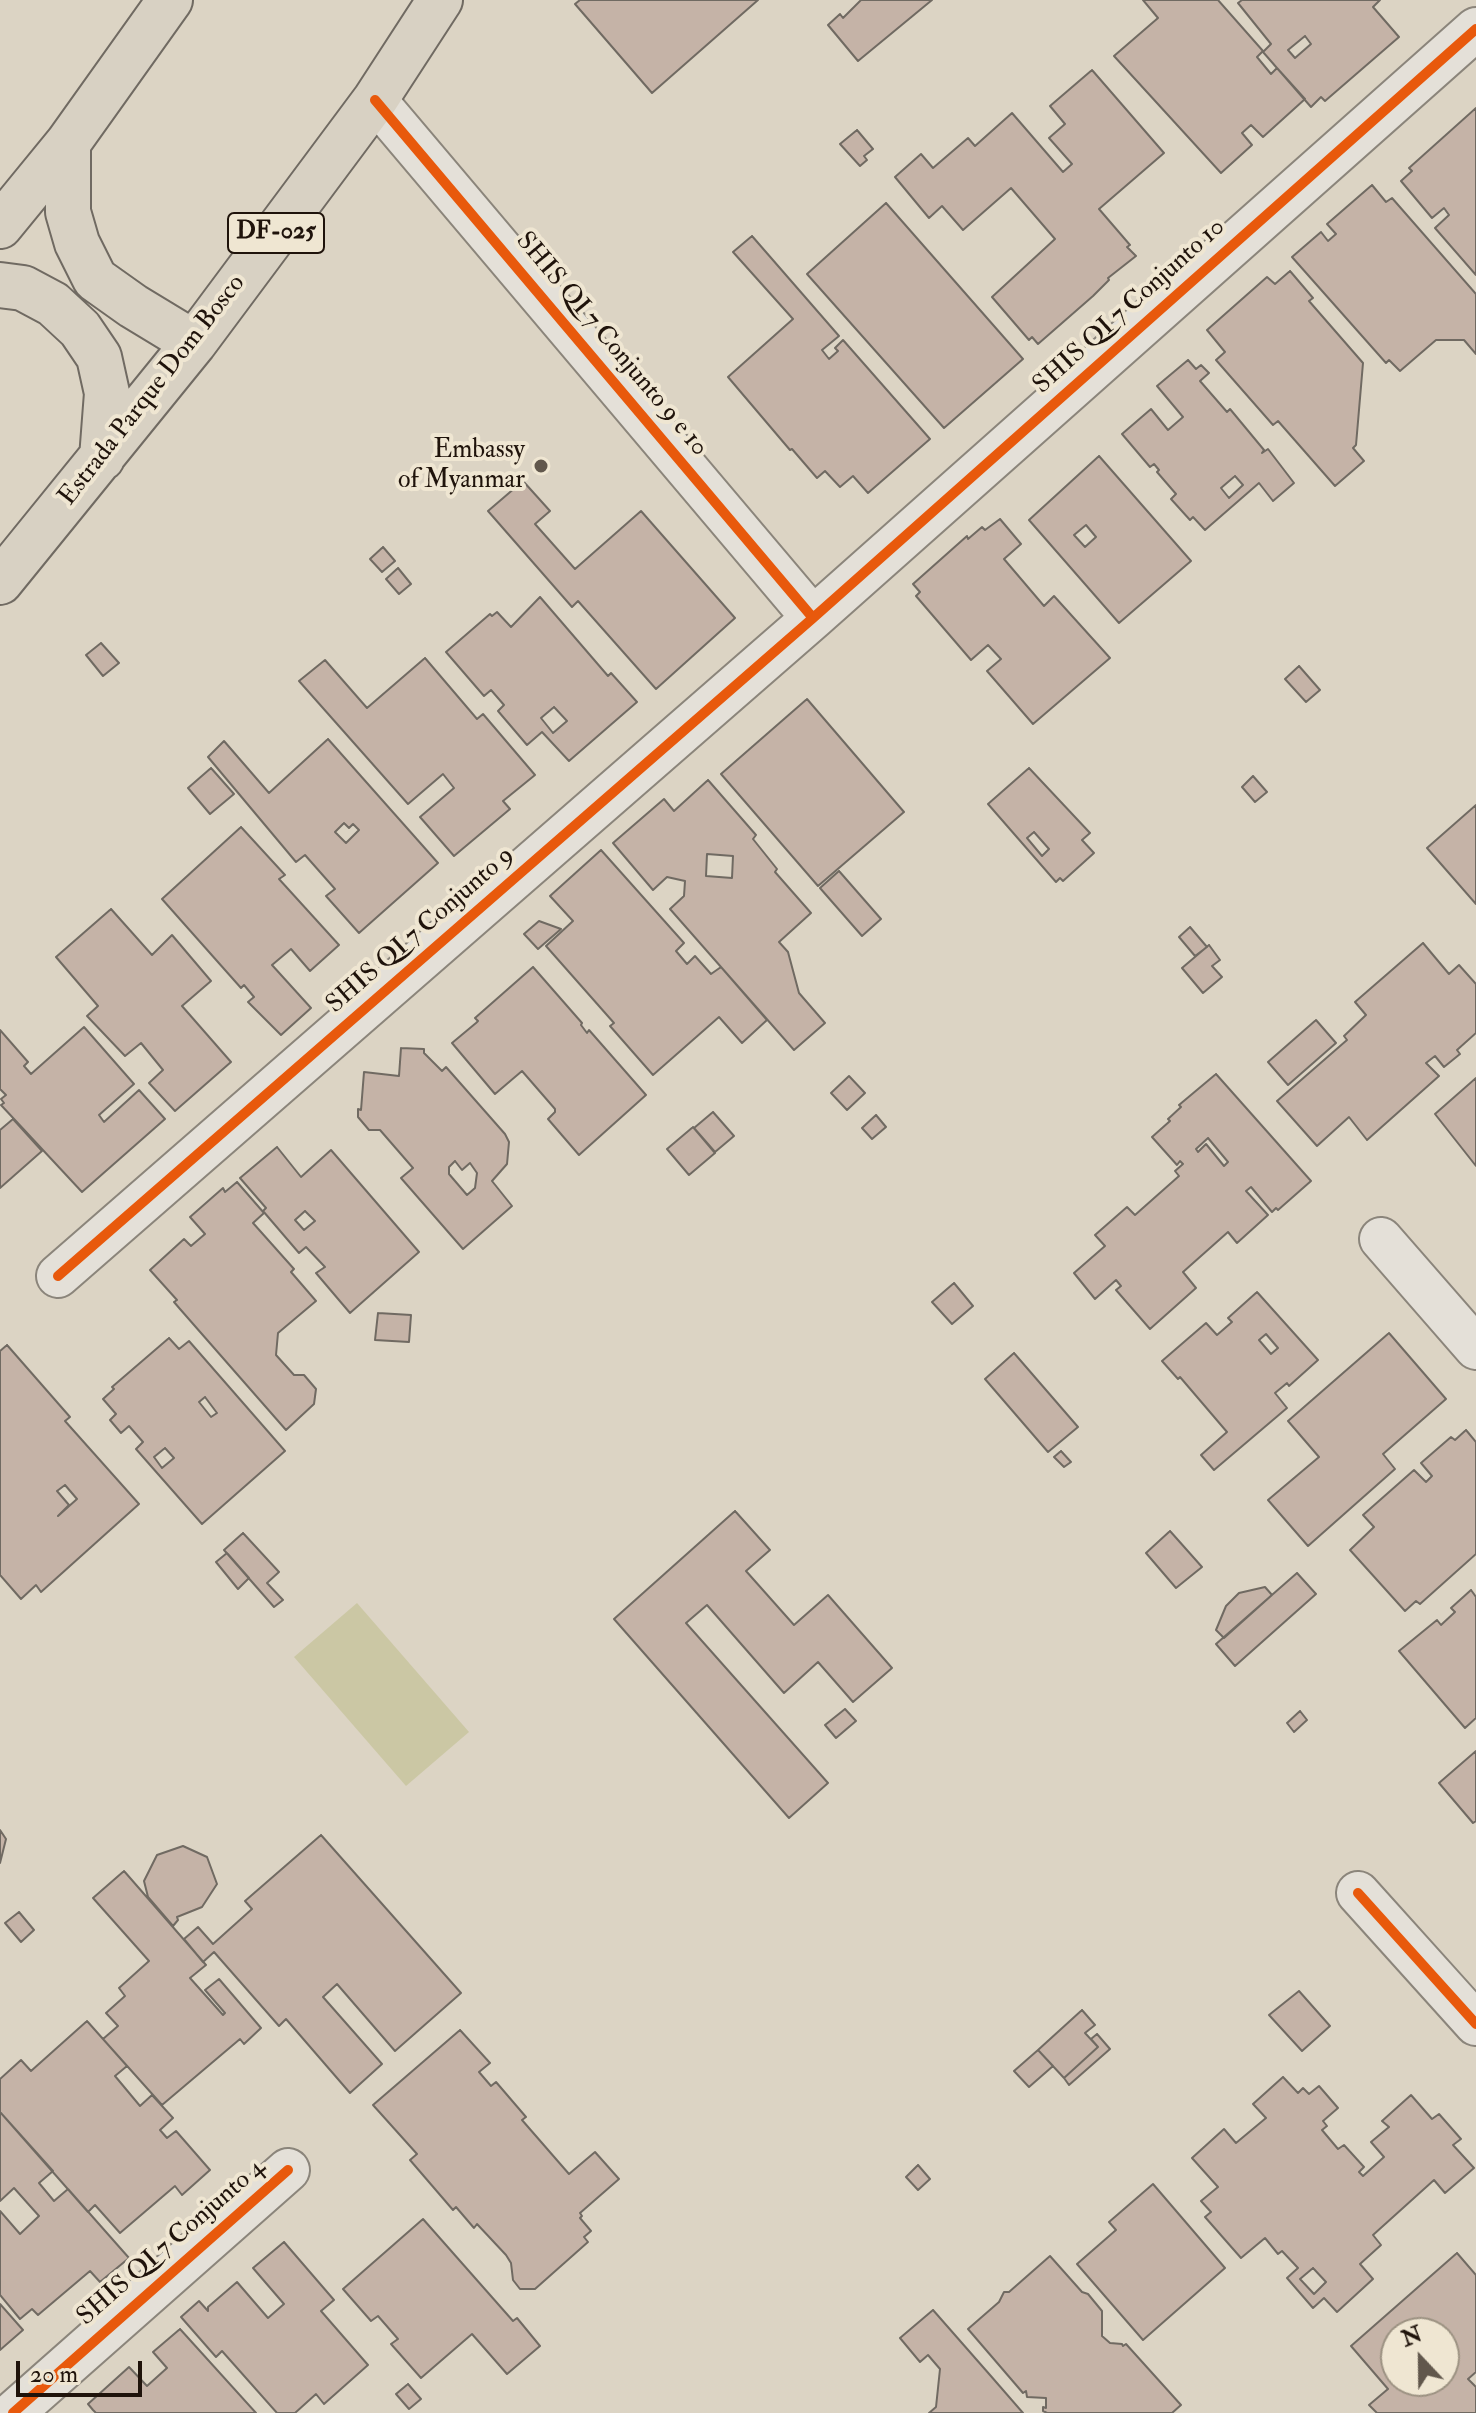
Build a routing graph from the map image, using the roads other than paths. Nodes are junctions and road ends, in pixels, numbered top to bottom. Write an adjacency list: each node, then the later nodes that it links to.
1 (170, 0): 5 (main road)
2 (440, 0): 4 (main road, Estrada Parque Dom Bosco / DF-025)
3 (1476, 29): 11 (street, SHIS QI 7 Conjunto 10)
4 (375, 100): 8 (main road, Estrada Parque Dom Bosco / DF-025); 11 (street, SHIS QI 7 Conjunto 9 e 10)
5 (68, 143): 6 (main road); 8 (main road)
6 (0, 226)
7 (0, 285): 9 (main road)
8 (194, 343): 9 (main road, Estrada Parque Dom Bosco / DF-025)
9 (102, 458): 10 (main road, Estrada Parque Dom Bosco / DF-025)
10 (0, 582)
11 (813, 618): 13 (street, SHIS QI 7 Conjunto 9)
12 (1381, 1239): 14 (street)
13 (58, 1276)
14 (1476, 1348)
15 (1358, 1893): 16 (street)
16 (1476, 2024)
17 (288, 2170): 18 (street, SHIS QI 7 Conjunto 4)
18 (13, 2413)

